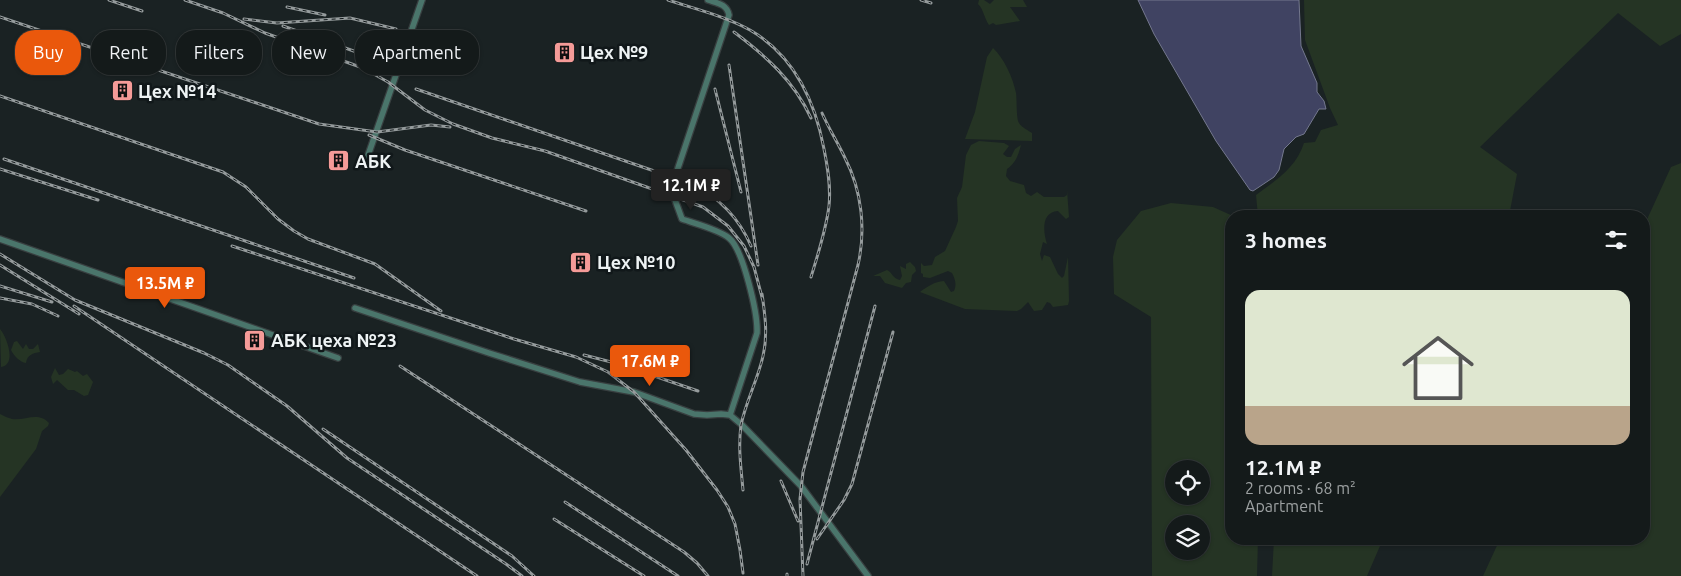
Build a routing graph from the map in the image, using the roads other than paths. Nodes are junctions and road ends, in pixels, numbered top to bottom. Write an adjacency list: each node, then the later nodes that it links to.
1 (422, 0): 3 (street)
2 (708, 0): 7 (street)
3 (364, 164)
4 (0, 239): 6 (street)
5 (355, 308): 7 (street)
6 (338, 358)
7 (730, 415): 8 (street)
8 (868, 576)

